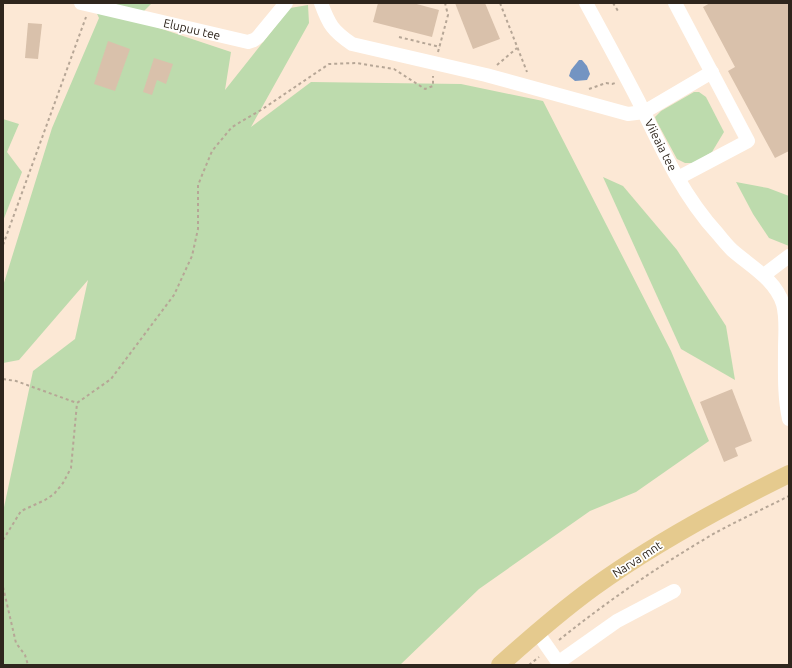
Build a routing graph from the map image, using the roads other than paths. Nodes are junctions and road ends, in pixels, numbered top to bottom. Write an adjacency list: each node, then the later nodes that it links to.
1 (286, 3): 5 (street, Elupuu tee)
2 (321, 3): 7 (street, Viieaia tee)
3 (586, 3): 7 (street)
4 (675, 3): 6 (street)
5 (86, 4)
6 (712, 72): 7 (street); 8 (street)
7 (644, 112): 8 (street, Viieaia tee)
8 (678, 178): 10 (street, Viieaia tee)
9 (789, 256): 10 (street)
10 (764, 275): 11 (street, Viieaia tee)
11 (789, 419)
12 (789, 474): 14 (main road, Narva mnt)
13 (674, 591): 15 (street)
14 (537, 632): 15 (street); 16 (main road, Narva mnt)
15 (559, 664)
16 (500, 665)

